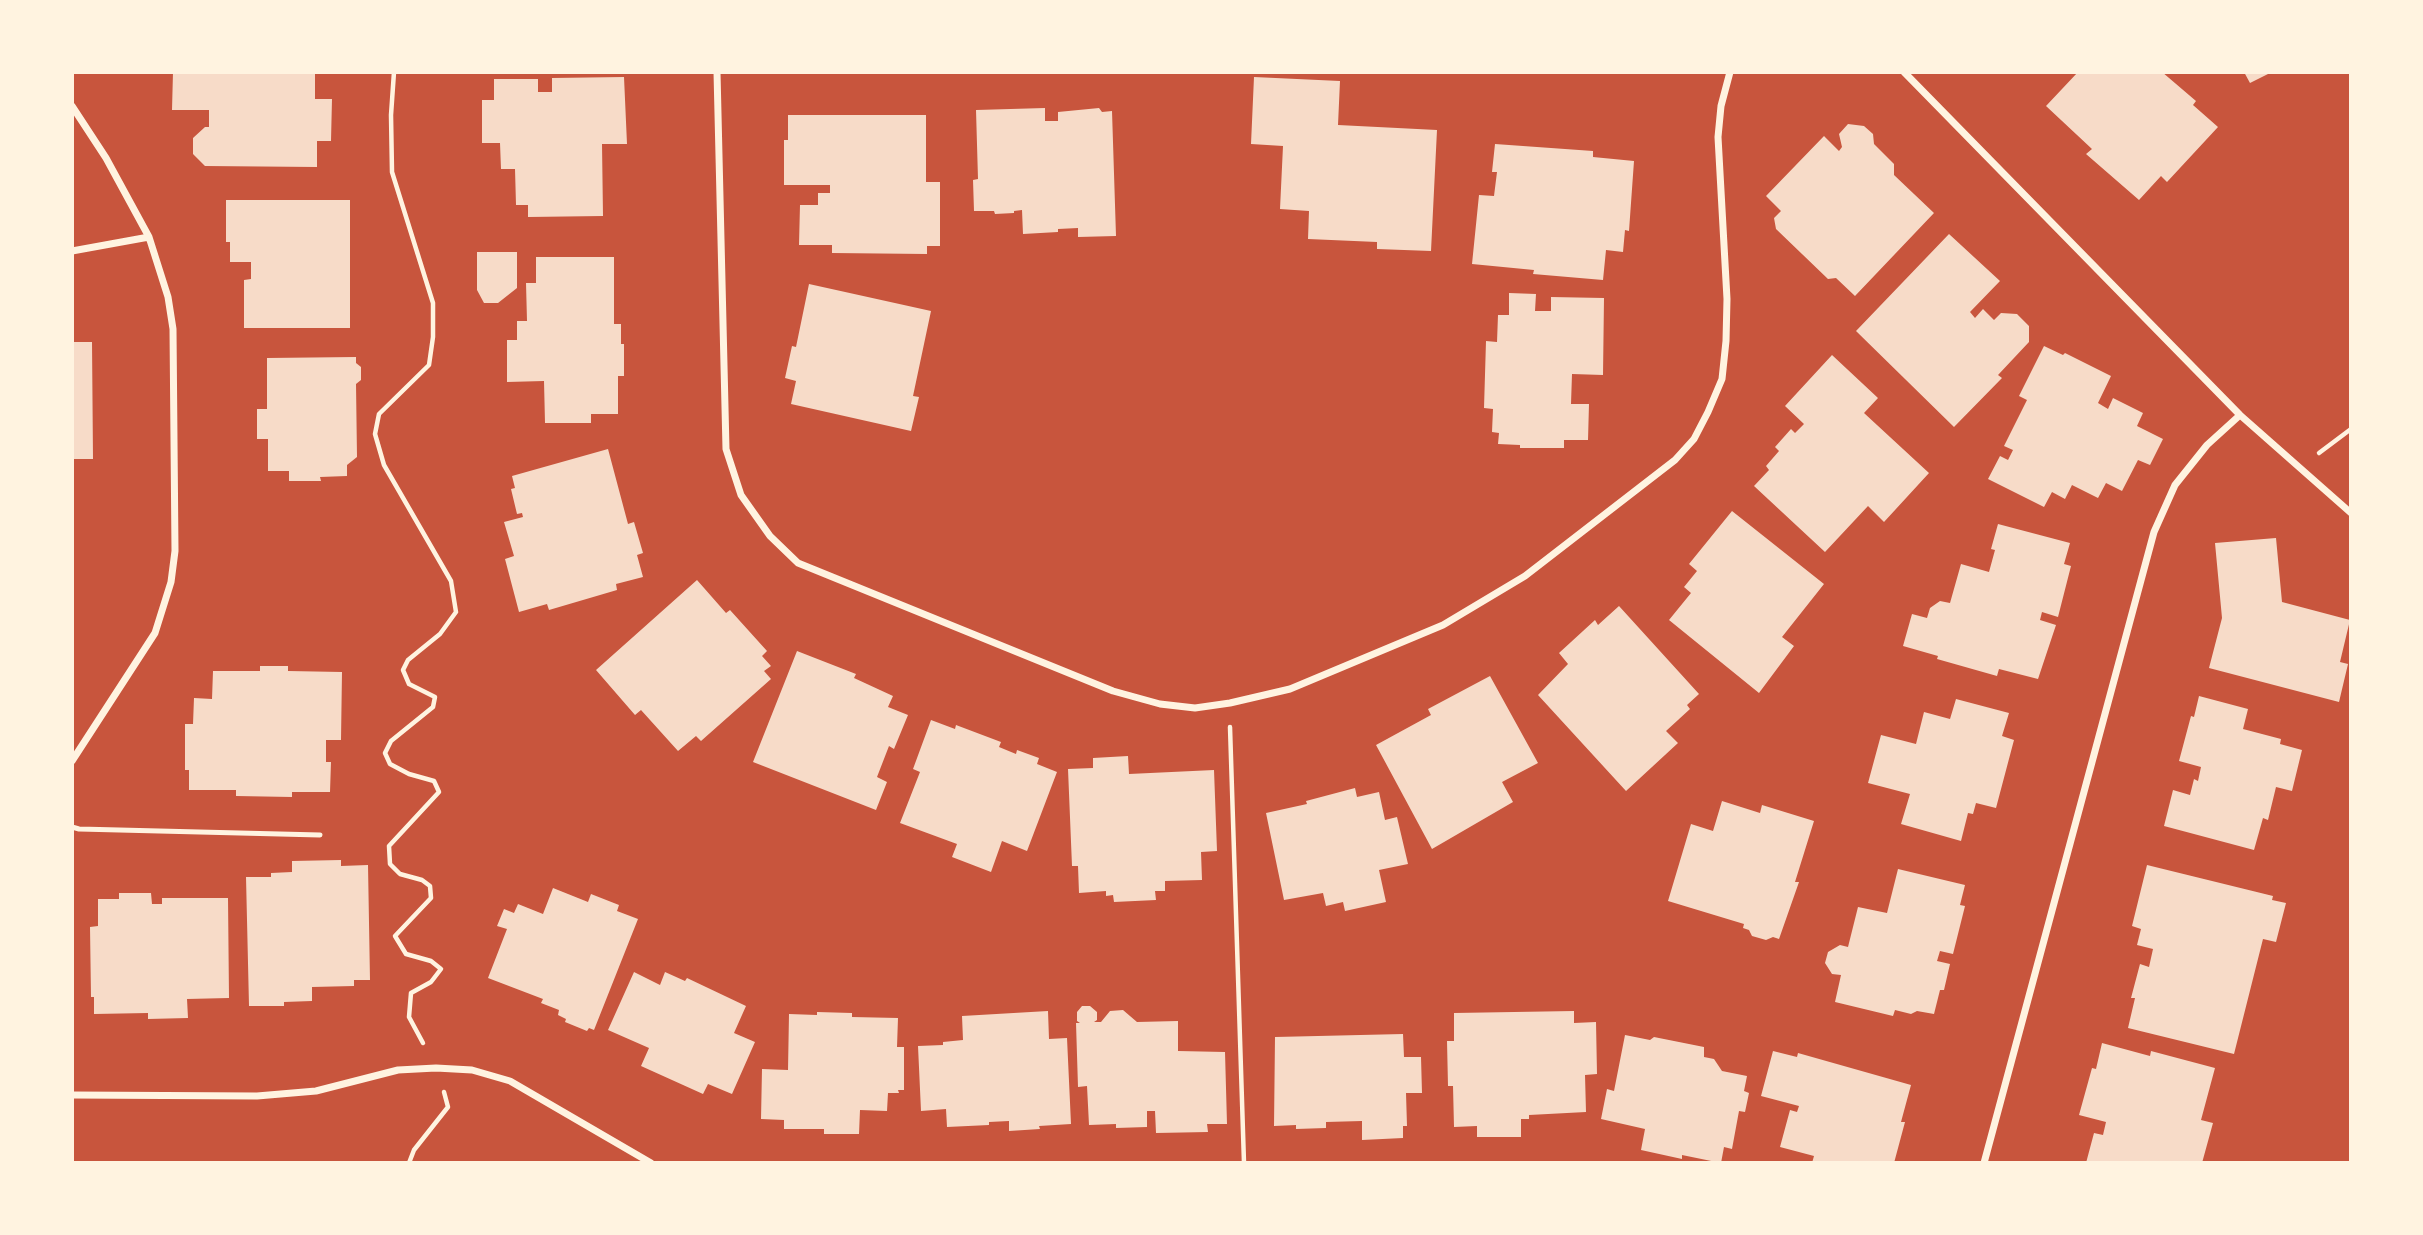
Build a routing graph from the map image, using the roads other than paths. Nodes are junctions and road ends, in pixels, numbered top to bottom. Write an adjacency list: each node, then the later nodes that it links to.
1 (717, 72): 2 (street)
2 (1730, 72)
3 (1904, 72): 7 (street)
4 (72, 106): 5 (street)
5 (149, 237): 6 (street); 9 (street)
6 (72, 251)
7 (2240, 415): 8 (street); 14 (street)
8 (2351, 513)
9 (72, 761)
10 (72, 827): 11 (lane)
11 (320, 835)
12 (72, 1095): 13 (street)
13 (651, 1163)
14 (1984, 1163)

